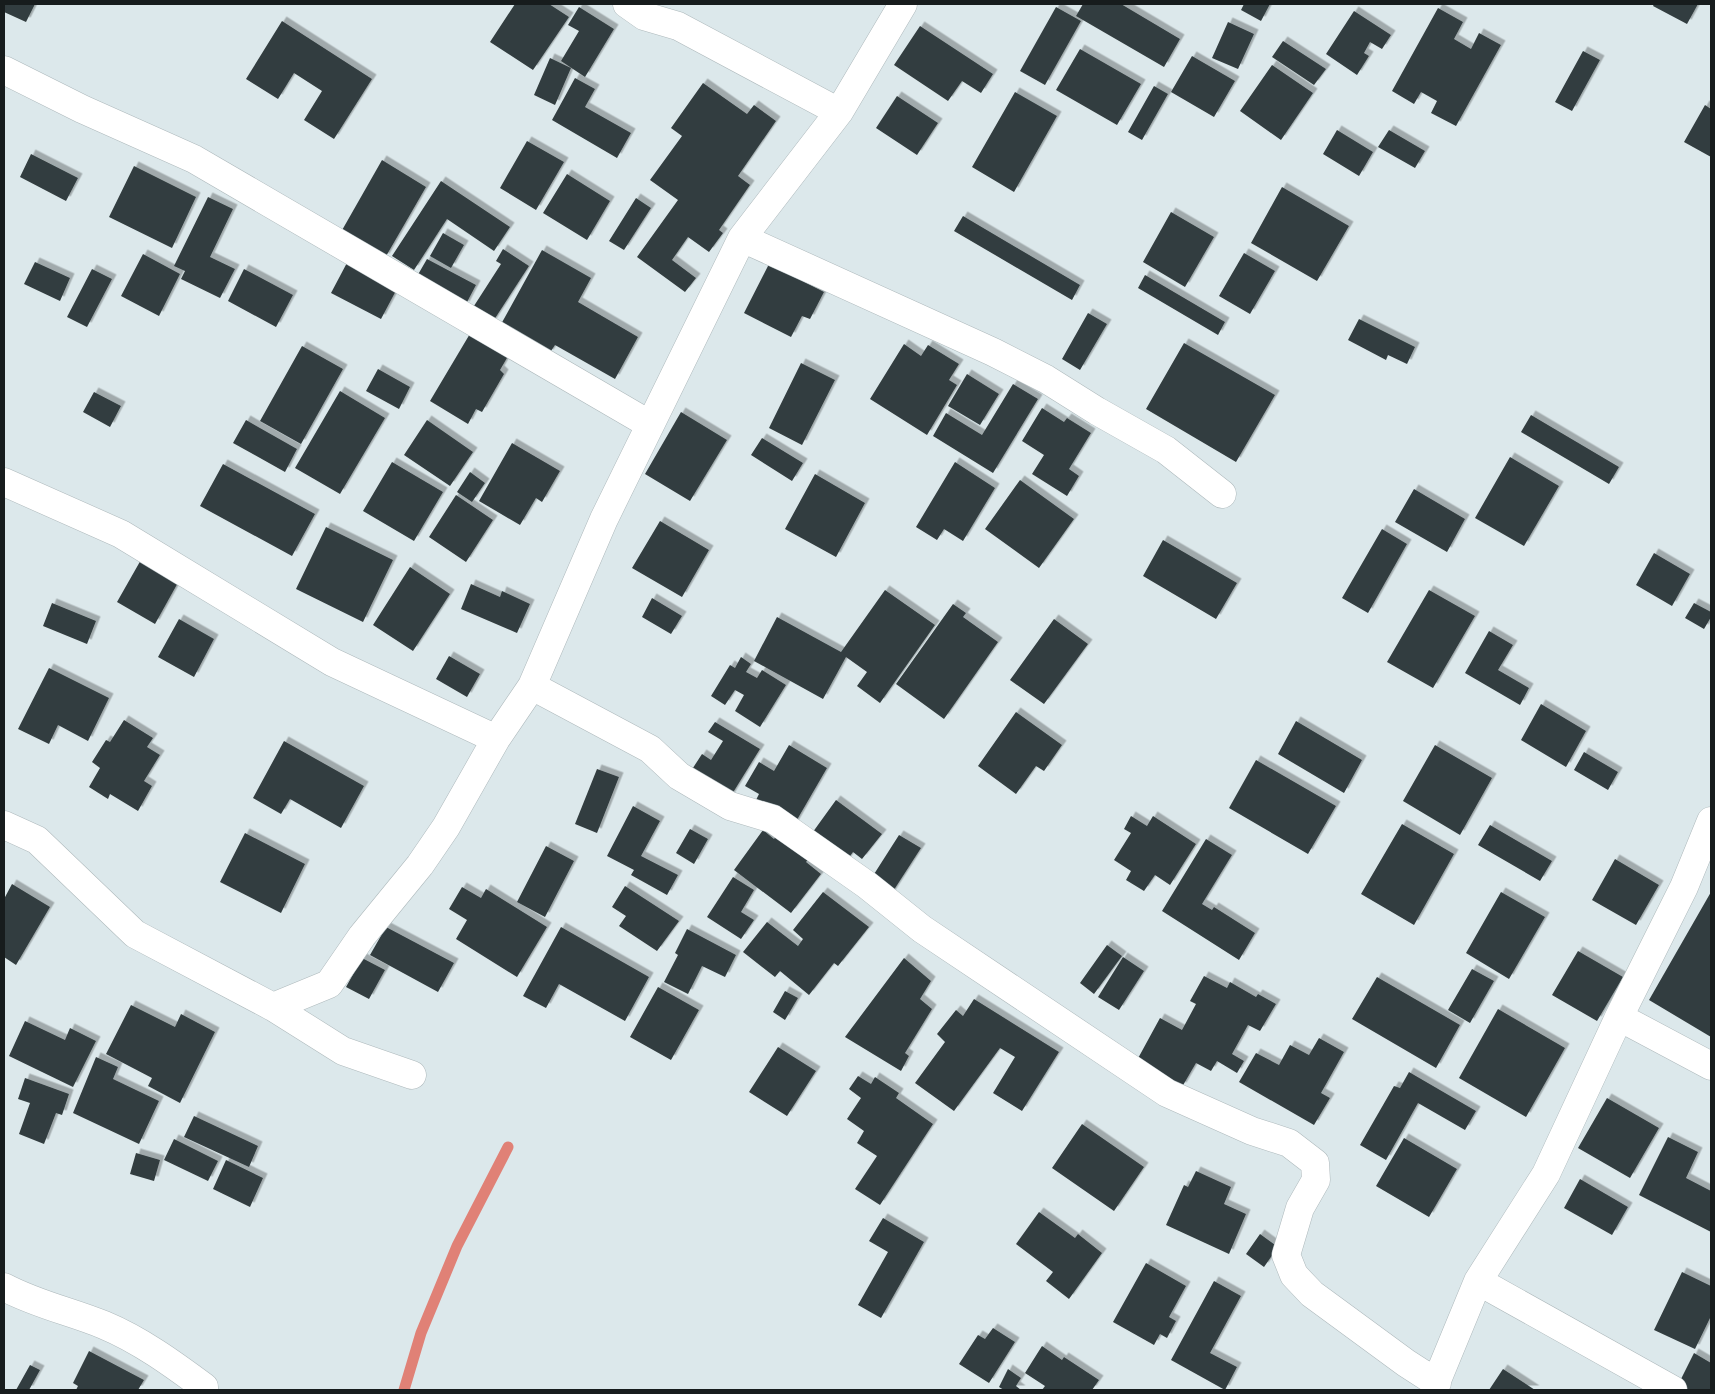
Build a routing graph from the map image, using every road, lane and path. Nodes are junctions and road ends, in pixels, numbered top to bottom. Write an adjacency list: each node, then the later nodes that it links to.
1 (627, 4): 4 (street)
2 (903, 4): 4 (street)
3 (4, 70): 6 (street)
4 (839, 112): 5 (street)
5 (742, 238): 6 (street); 8 (street)
6 (649, 424): 9 (street)
7 (4, 482): 10 (street)
8 (1222, 494)
9 (532, 686): 10 (street); 19 (street)
10 (496, 739): 13 (street)
11 (1711, 821): 14 (street)
12 (4, 825): 13 (street)
13 (273, 1007): 16 (street)
14 (1619, 1017): 15 (street); 17 (street)
15 (1711, 1066)
16 (412, 1075)
17 (1478, 1281): 19 (street); 21 (street)
18 (4, 1288): 20 (street)
19 (1435, 1387)
20 (204, 1390)
21 (1673, 1390)

